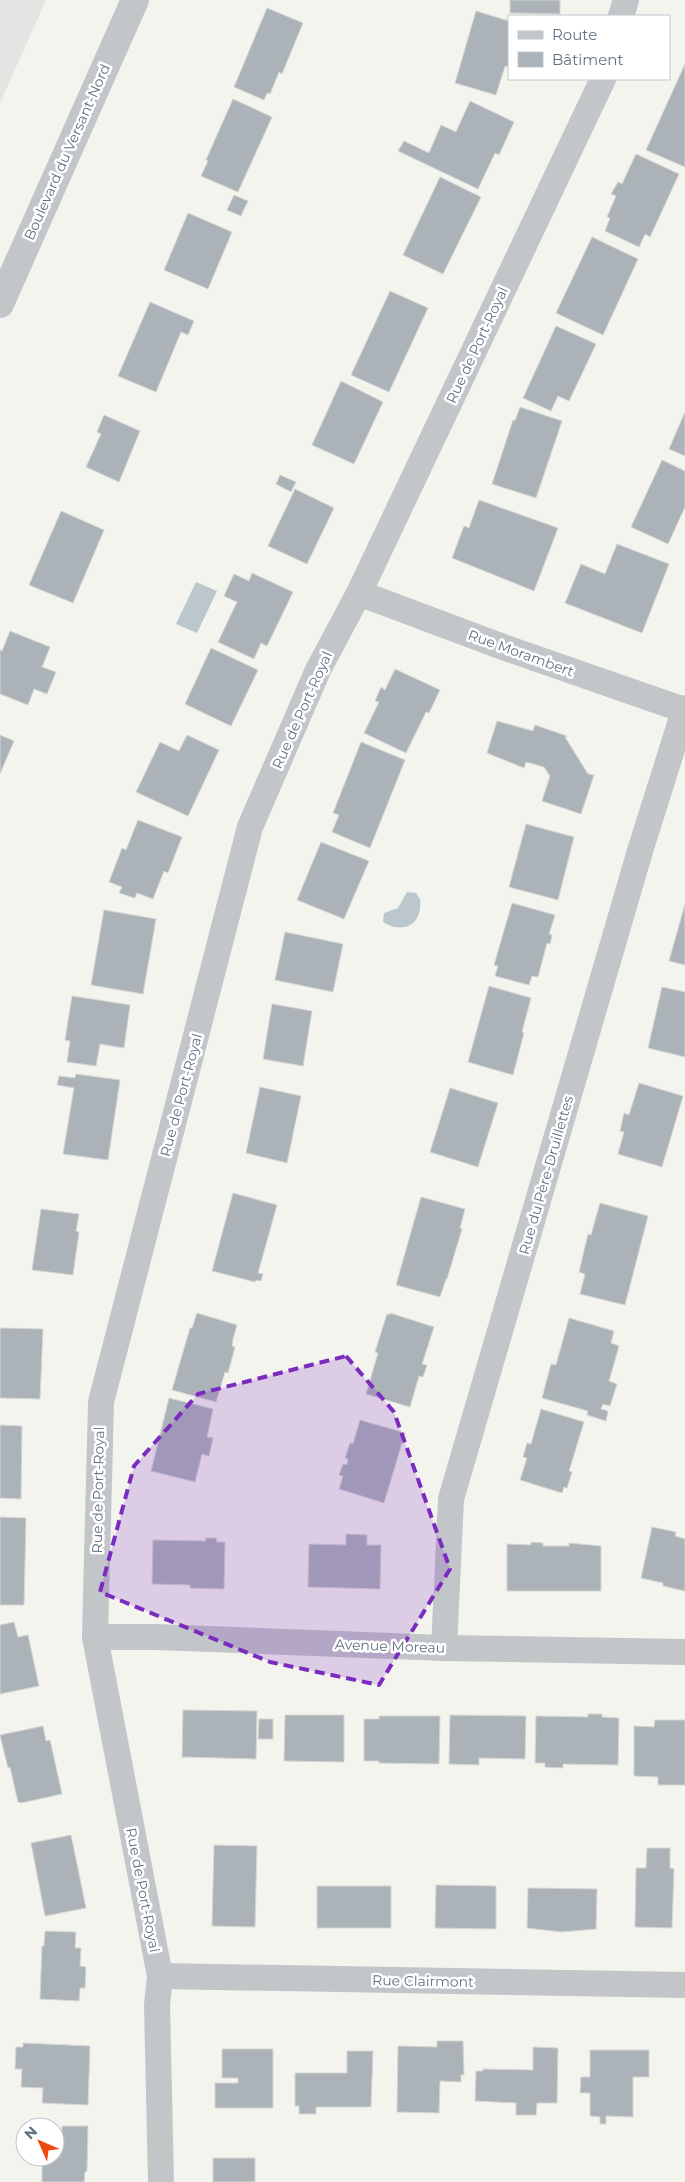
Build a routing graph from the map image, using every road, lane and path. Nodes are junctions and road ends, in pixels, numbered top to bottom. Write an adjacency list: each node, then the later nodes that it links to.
1 (135, 0): 5 (street, Boulevard du Versant-Nord)
2 (626, 0): 3 (street)
3 (621, 15)
4 (602, 80): 6 (street, Rue de Port-Royal)
5 (0, 304)
6 (359, 593): 7 (street, Rue Morambert); 8 (street, Rue de Port-Royal)
7 (685, 709): 9 (street, Rue du Père-Druillettes)
8 (95, 1637): 9 (street, Avenue Moreau); 11 (street, Rue de Port-Royal)
9 (444, 1648): 10 (street, Avenue Moreau)
10 (685, 1652)
11 (160, 1976): 12 (street, Rue Clairmont); 13 (street, Rue de Port-Royal)
12 (685, 1985)
13 (162, 2182)

